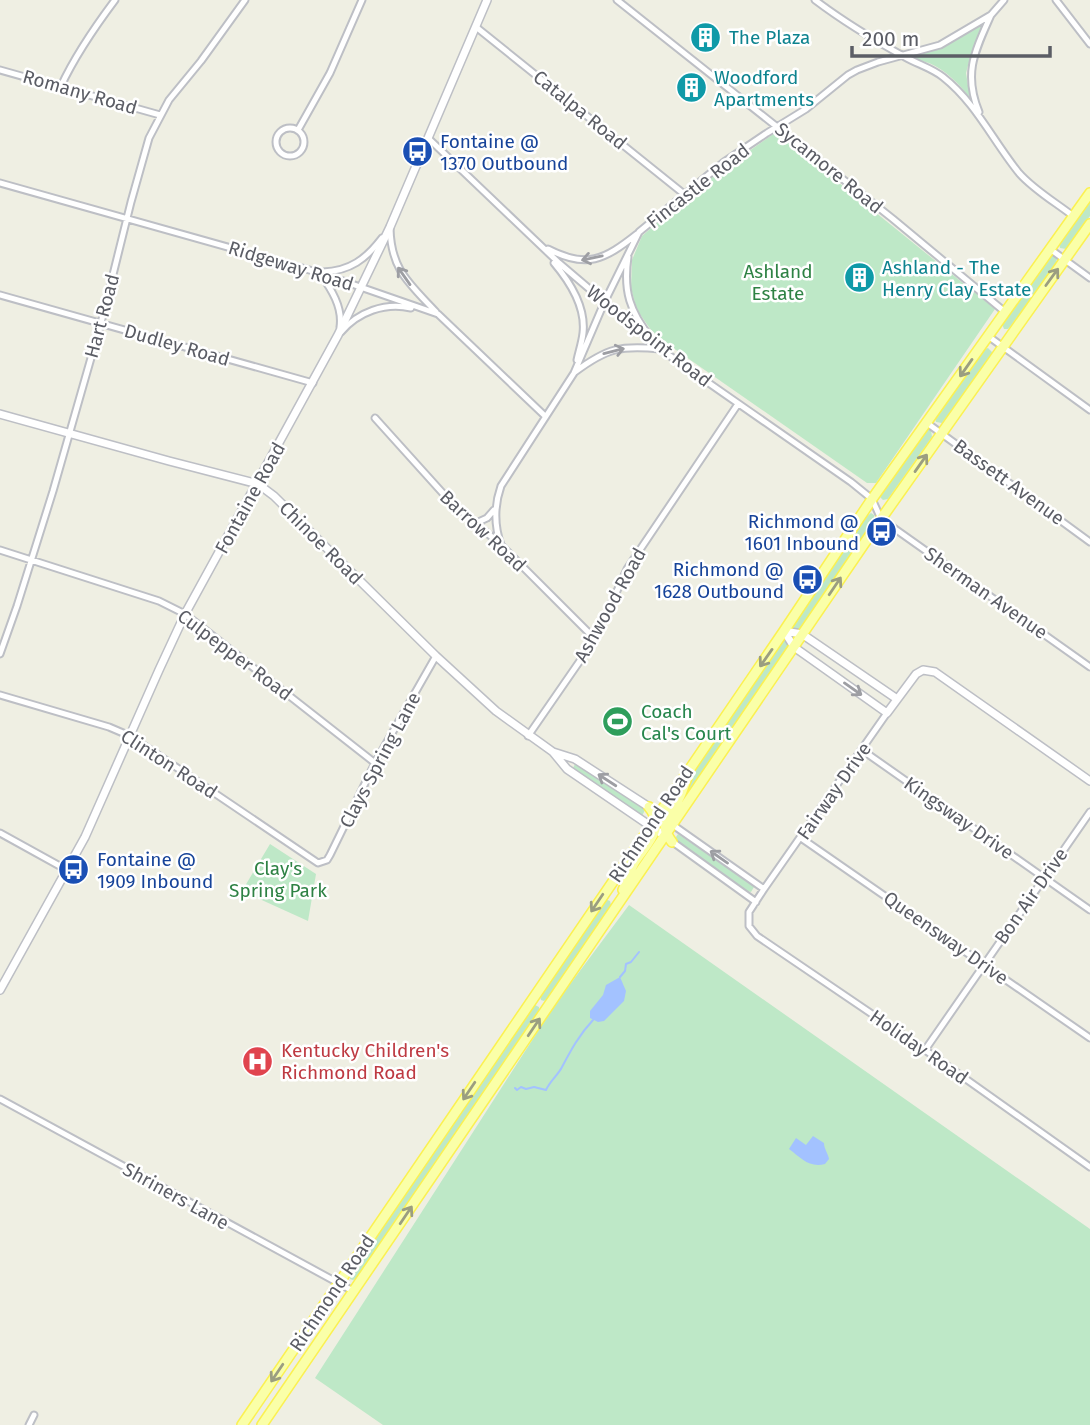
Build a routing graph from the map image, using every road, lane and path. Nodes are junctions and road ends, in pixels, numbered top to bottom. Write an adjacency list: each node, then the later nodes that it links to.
1 (115, 0): 16 (street)
2 (245, 0): 17 (street, Hart Road)
3 (362, 0): 20 (street)
4 (487, 0): 12 (street, Fontaine Road)
5 (617, 0): 10 (street, Sycamore Road)
6 (629, 0): 10 (street)
7 (815, 0): 14 (street)
8 (1004, 0): 11 (street, Fincastle Road)
9 (1056, 0): 13 (street)
10 (625, 6): 19 (street, Sycamore Road)
11 (991, 15): 14 (street, Fincastle Road); 18 (street, Fincastle Road)
12 (476, 27): 21 (street, Fontaine Road); 24 (street, Catalpa Road)
13 (1090, 44)
14 (902, 56): 18 (street); 19 (street, Fincastle Road)
15 (0, 69): 16 (street, Romany Road)
16 (61, 86): 17 (street, Romany Road)
17 (160, 115): 26 (street, Hart Road)
18 (981, 118): 25 (street)
19 (777, 127): 24 (street, Fincastle Road); 39 (street, Sycamore Road)
20 (298, 130): 20 (street)
21 (428, 138): 28 (street, Fontaine Road); 30 (street, Woodspoint Road)
22 (0, 183): 26 (street, Ridgeway Road)
23 (1090, 192): 25 (main road, Richmond Road)
24 (684, 194): 29 (street, Fincastle Road)
25 (1073, 216): 32 (main road, Richmond Road)
26 (127, 219): 34 (street, Ridgeway Road); 41 (street, Hart Road)
27 (1090, 224): 33 (main road, Richmond Road)
28 (390, 228): 34 (street); 36 (street, Fontaine Road); 40 (street, one-way to 28)
29 (639, 232): 30 (street, one-way to 30); 31 (street, Fincastle Road)
30 (541, 246): 38 (street, Woodspoint Road); 46 (street)
31 (630, 249): 38 (street, Fincastle Road); 45 (street)
32 (1050, 249): 33 (street); 39 (main road, Richmond Road)
33 (1065, 260): 35 (street); 44 (main road, Richmond Road, one-way to 33)
34 (320, 273): 36 (street, Ridgeway Road); 42 (street)
35 (1090, 278)
36 (361, 287): 40 (street, Ridgeway Road); 42 (street, Fontaine Road)
37 (0, 295): 41 (street, Dudley Road)
38 (604, 303): 45 (street, Woodspoint Road); 46 (street, Fincastle Road)
39 (1005, 312): 43 (main road, Richmond Road)
40 (438, 314): 42 (street); 51 (street, Ridgeway Road)
41 (101, 323): 47 (street, Dudley Road); 54 (street, Hart Road)
42 (338, 335): 47 (street, Fontaine Road)
43 (988, 336): 44 (street); 53 (main road, Richmond Road, one-way to 53)
44 (1003, 347): 49 (street); 55 (main road, Richmond Road)
45 (660, 349): 46 (street, one-way to 45); 48 (street, Woodspoint Road)
46 (574, 373): 51 (street, Fincastle Road)
47 (313, 383): 56 (street, Fontaine Road)
48 (738, 404): 57 (street, Woodspoint Road); 68 (street, Ashwood Road)
49 (1090, 410)
50 (0, 414): 54 (street, Chinoe Road)
51 (545, 416): 58 (street, Fincastle Road)
52 (375, 418): 60 (street, Barrow Road)
53 (927, 423): 55 (street, Bassett Avenue); 57 (main road, Richmond Road)
54 (70, 433): 56 (street, Chinoe Road); 64 (street, Hart Road)
55 (942, 433): 59 (main road, Richmond Road, one-way to 55); 61 (street, Bassett Avenue)
56 (258, 484): 65 (street, Fontaine Road); 71 (street, Chinoe Road)
57 (872, 499): 59 (street, Woodspoint Road); 66 (main road, Richmond Road)
58 (496, 507): 60 (street); 62 (street, Fincastle Road)
59 (881, 519): 67 (main road, Richmond Road, one-way to 59); 72 (street, Sherman Avenue)
60 (476, 523): 62 (street, Barrow Road)
61 (1090, 542)
62 (501, 545): 68 (street, Barrow Road)
63 (0, 550): 64 (street, Culpepper Road)
64 (32, 560): 65 (street, Culpepper Road); 70 (street, Hart Road)
65 (185, 614): 76 (street, Fontaine Road); 80 (street, Culpepper Road)
66 (784, 631): 67 (street); 69 (street); 84 (main road, Richmond Road, one-way to 84)
67 (803, 634): 69 (main road, Richmond Road); 74 (street)
68 (595, 639): 77 (street, Ashwood Road)
69 (794, 647): 75 (street, one-way to 75); 84 (main road, Richmond Road)
70 (0, 654)
71 (436, 656): 77 (street, Chinoe Road); 80 (street, Clays Spring Lane)
72 (1090, 667)
73 (0, 695): 76 (street, Clinton Road)
74 (897, 699): 75 (street, Fairway Drive); 81 (street, Fairway Drive)
75 (887, 713): 78 (street, Fairway Drive)
76 (130, 736): 89 (street, Clinton Road); 90 (street, Fontaine Road)
77 (528, 736): 79 (street, Chinoe Road)
78 (862, 750): 88 (street, Fairway Drive); 91 (street, Kingsway Drive)
79 (552, 752): 82 (street, Chinoe Road, one-way to 79); 85 (street, Chinoe Road)
80 (375, 763): 89 (street, Clays Spring Lane)
81 (1090, 781)
82 (649, 807): 84 (main road)
83 (1090, 812): 91 (street, Bon Air Drive)
84 (663, 819): 85 (main road); 87 (main road); 92 (street, one-way to 84)
85 (652, 828): 87 (street, Chinoe Road); 93 (main road); 103 (main road, Richmond Road, one-way to 103)
86 (0, 833): 90 (street)
87 (668, 837): 93 (main road, Richmond Road); 94 (street)
88 (802, 838): 92 (street, Fairway Drive); 97 (street, Queensway Drive)
89 (323, 862)
90 (67, 870): 98 (street, Fontaine Road)
91 (1044, 878): 95 (street, Kingsway Drive); 97 (street, Bon Air Drive)
92 (764, 889): 94 (street, Fairway Drive)
93 (620, 902): 104 (main road, Richmond Road, one-way to 93)
94 (756, 902): 96 (street, Fairway Drive)
95 (1090, 910)
96 (749, 926): 100 (street, Holiday Road)
97 (983, 964): 99 (street, Queensway Drive); 100 (street, Bon Air Drive)
98 (0, 990)
99 (1090, 1038)
100 (925, 1050): 102 (street, Holiday Road)
101 (0, 1099): 103 (street, Shriners Lane)
102 (1090, 1167)
103 (339, 1283): 104 (street, Shriners Lane); 107 (main road, Richmond Road, one-way to 107)
104 (353, 1291): 108 (main road, Richmond Road)
105 (34, 1415): 106 (street)
106 (29, 1425)
107 (245, 1425)
108 (262, 1425)

